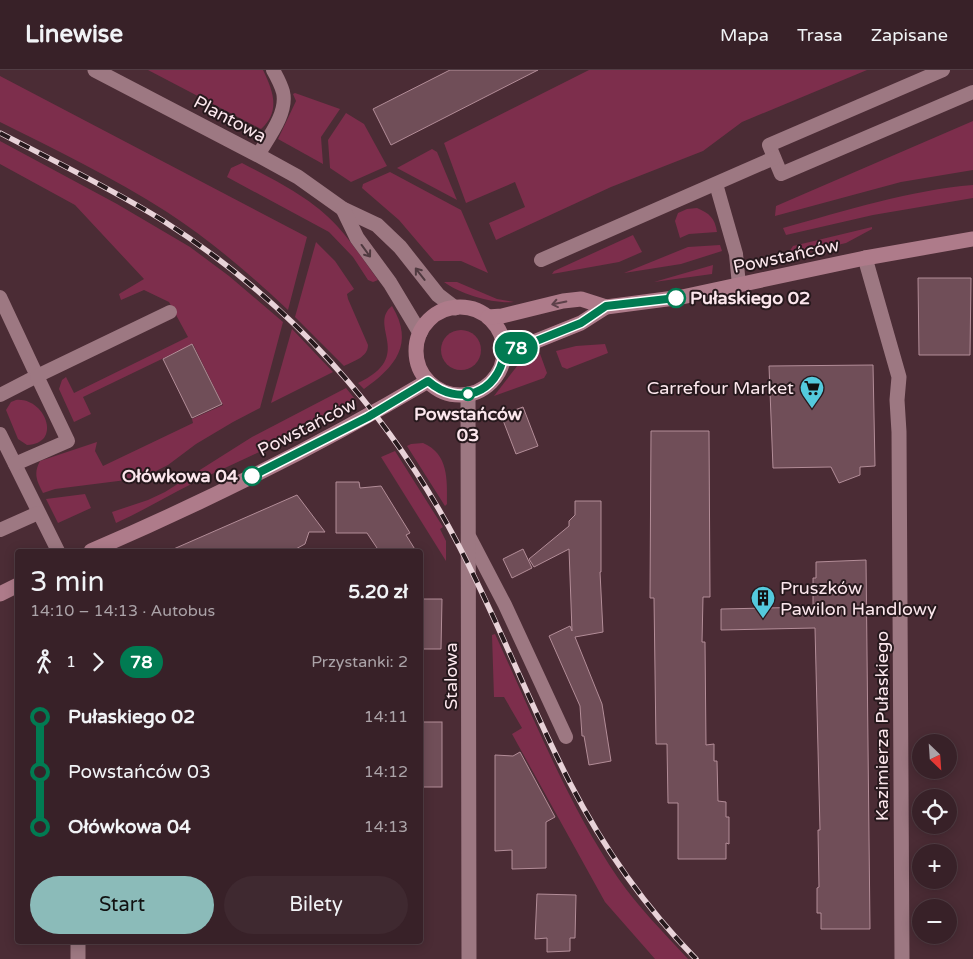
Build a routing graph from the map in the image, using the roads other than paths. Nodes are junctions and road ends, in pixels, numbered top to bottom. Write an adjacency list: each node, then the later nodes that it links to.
1 (95, 70): 5 (street, Plantowa)
2 (273, 70): 5 (lane)
3 (943, 70): 6 (lane)
4 (973, 92): 6 (lane)
5 (258, 155): 8 (street, Plantowa)
6 (774, 158): 7 (lane)
7 (716, 184): 11 (lane); 12 (lane)
8 (343, 209): 15 (street, Plantowa, one-way to 8); 18 (street, Plantowa, one-way to 18)
9 (973, 239): 10 (street, Powstańców)
10 (865, 258): 12 (street, Powstańców); 37 (street, Kazimierza Pułaskiego)
11 (541, 260)
12 (739, 285): 14 (street, Powstańców)
13 (0, 297): 20 (lane)
14 (606, 306): 17 (street, Powstańców, one-way to 17); 19 (street, Powstańców)
15 (454, 308): 17 (street); 18 (street)
16 (170, 312): 20 (lane)
17 (488, 317): 19 (street)
18 (420, 333): 21 (street)
19 (504, 354): 22 (street)
20 (37, 376): 23 (lane); 25 (lane)
21 (428, 381): 22 (street); 30 (street, Powstańców)
22 (468, 394): 28 (street, Stalowa)
23 (0, 395)
24 (0, 434): 25 (lane)
25 (15, 464): 26 (lane)
26 (38, 513): 27 (lane); 29 (lane)
27 (0, 530)
28 (470, 538): 33 (lane); 36 (street, Stalowa)
29 (57, 549)
30 (96, 549)
31 (15, 586): 32 (street)
32 (0, 594)
33 (566, 737)
34 (78, 944): 35 (street)
35 (78, 959)
36 (469, 959)
37 (902, 959)

